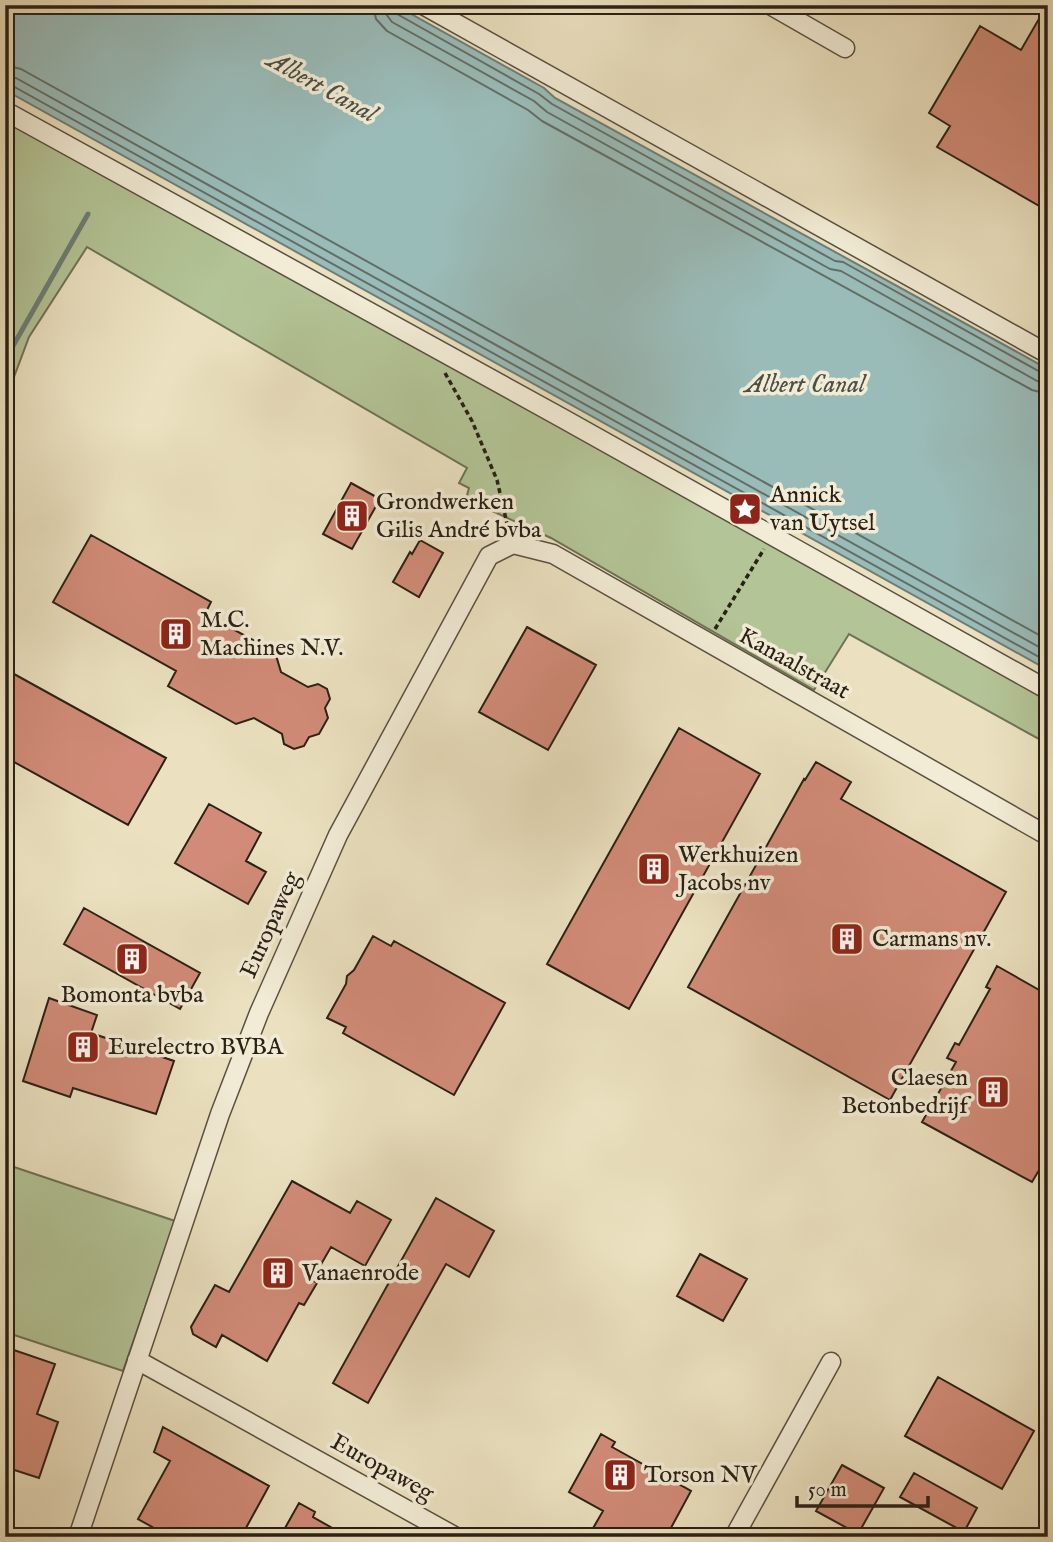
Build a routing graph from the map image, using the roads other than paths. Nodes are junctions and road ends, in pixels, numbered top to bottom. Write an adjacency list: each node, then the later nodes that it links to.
1 (423, 5): 5 (street)
2 (770, 5): 3 (street)
3 (845, 48)
4 (5, 111): 7 (street)
5 (1048, 354)
6 (513, 544): 8 (street, Kanaalstraat); 9 (street, Europaweg)
7 (1048, 690)
8 (1048, 836)
9 (137, 1360): 11 (street, Europaweg); 12 (street, Europaweg)
10 (831, 1362): 13 (street)
11 (78, 1537)
12 (456, 1537)
13 (734, 1537)

